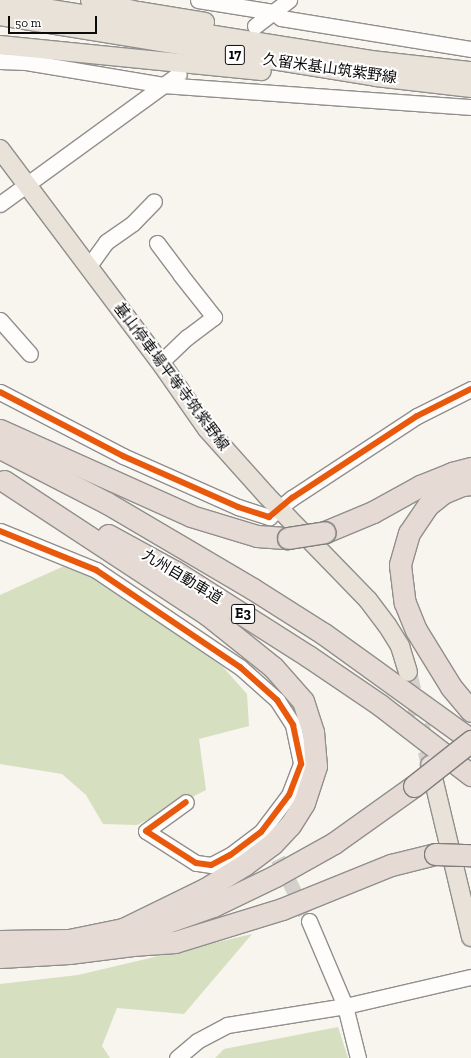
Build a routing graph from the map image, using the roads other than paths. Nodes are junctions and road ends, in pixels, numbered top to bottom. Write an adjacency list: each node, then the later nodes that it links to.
1 (90, 0): 9 (main road)
2 (198, 0): 5 (street)
3 (289, 0): 5 (street)
4 (0, 1): 9 (main road, 久留米基山筑紫野線 / 17)
5 (273, 12): 7 (street); 10 (street)
6 (0, 16): 14 (main road, 久留米基山筑紫野線 / 17)
7 (255, 26)
8 (0, 46): 14 (main road)
9 (277, 46): 12 (main road, 久留米基山筑紫野線 / 17)
10 (471, 49)
11 (0, 61): 15 (street)
12 (471, 72)
13 (179, 74): 15 (street)
14 (376, 77): 16 (main road, 久留米基山筑紫野線 / 17)
15 (163, 85): 17 (street); 19 (street)
16 (471, 88)
17 (471, 107)
18 (0, 149): 19 (main road, 基山停車場平等寺筑紫野線)
19 (26, 185): 21 (street); 23 (main road, 基山停車場平等寺筑紫野線)
20 (154, 201): 23 (street)
21 (0, 204)
22 (157, 243): 26 (street)
23 (88, 268): 26 (main road, 基山停車場平等寺筑紫野線)
24 (0, 320): 25 (street)
25 (30, 354)
26 (160, 363): 34 (main road, 基山停車場平等寺筑紫野線)
27 (471, 389): 34 (street)
28 (0, 392): 34 (street)
29 (0, 430): 31 (highway, bridge)
30 (0, 448): 38 (highway, 九州自動車道 / E3)
31 (471, 468)
32 (2, 480): 41 (highway, 九州自動車道 / E3); 47 (highway)
33 (471, 484): 37 (highway)
34 (280, 509): 36 (main road, 基山停車場平等寺筑紫野線)
35 (0, 531): 43 (street)
36 (408, 672)
37 (471, 710)
38 (471, 741): 42 (highway, bridge)
39 (471, 758): 42 (highway)
40 (430, 765): 46 (main road)
41 (471, 775)
42 (418, 791): 47 (highway)
43 (186, 802)
44 (471, 855): 47 (highway, bridge)
45 (309, 921): 51 (street)
46 (471, 934)
47 (128, 937): 48 (highway); 49 (highway)
48 (0, 941)
49 (0, 957)
50 (471, 977): 51 (street)
51 (345, 1006): 52 (street); 53 (street)
52 (177, 1058)
53 (358, 1058)

